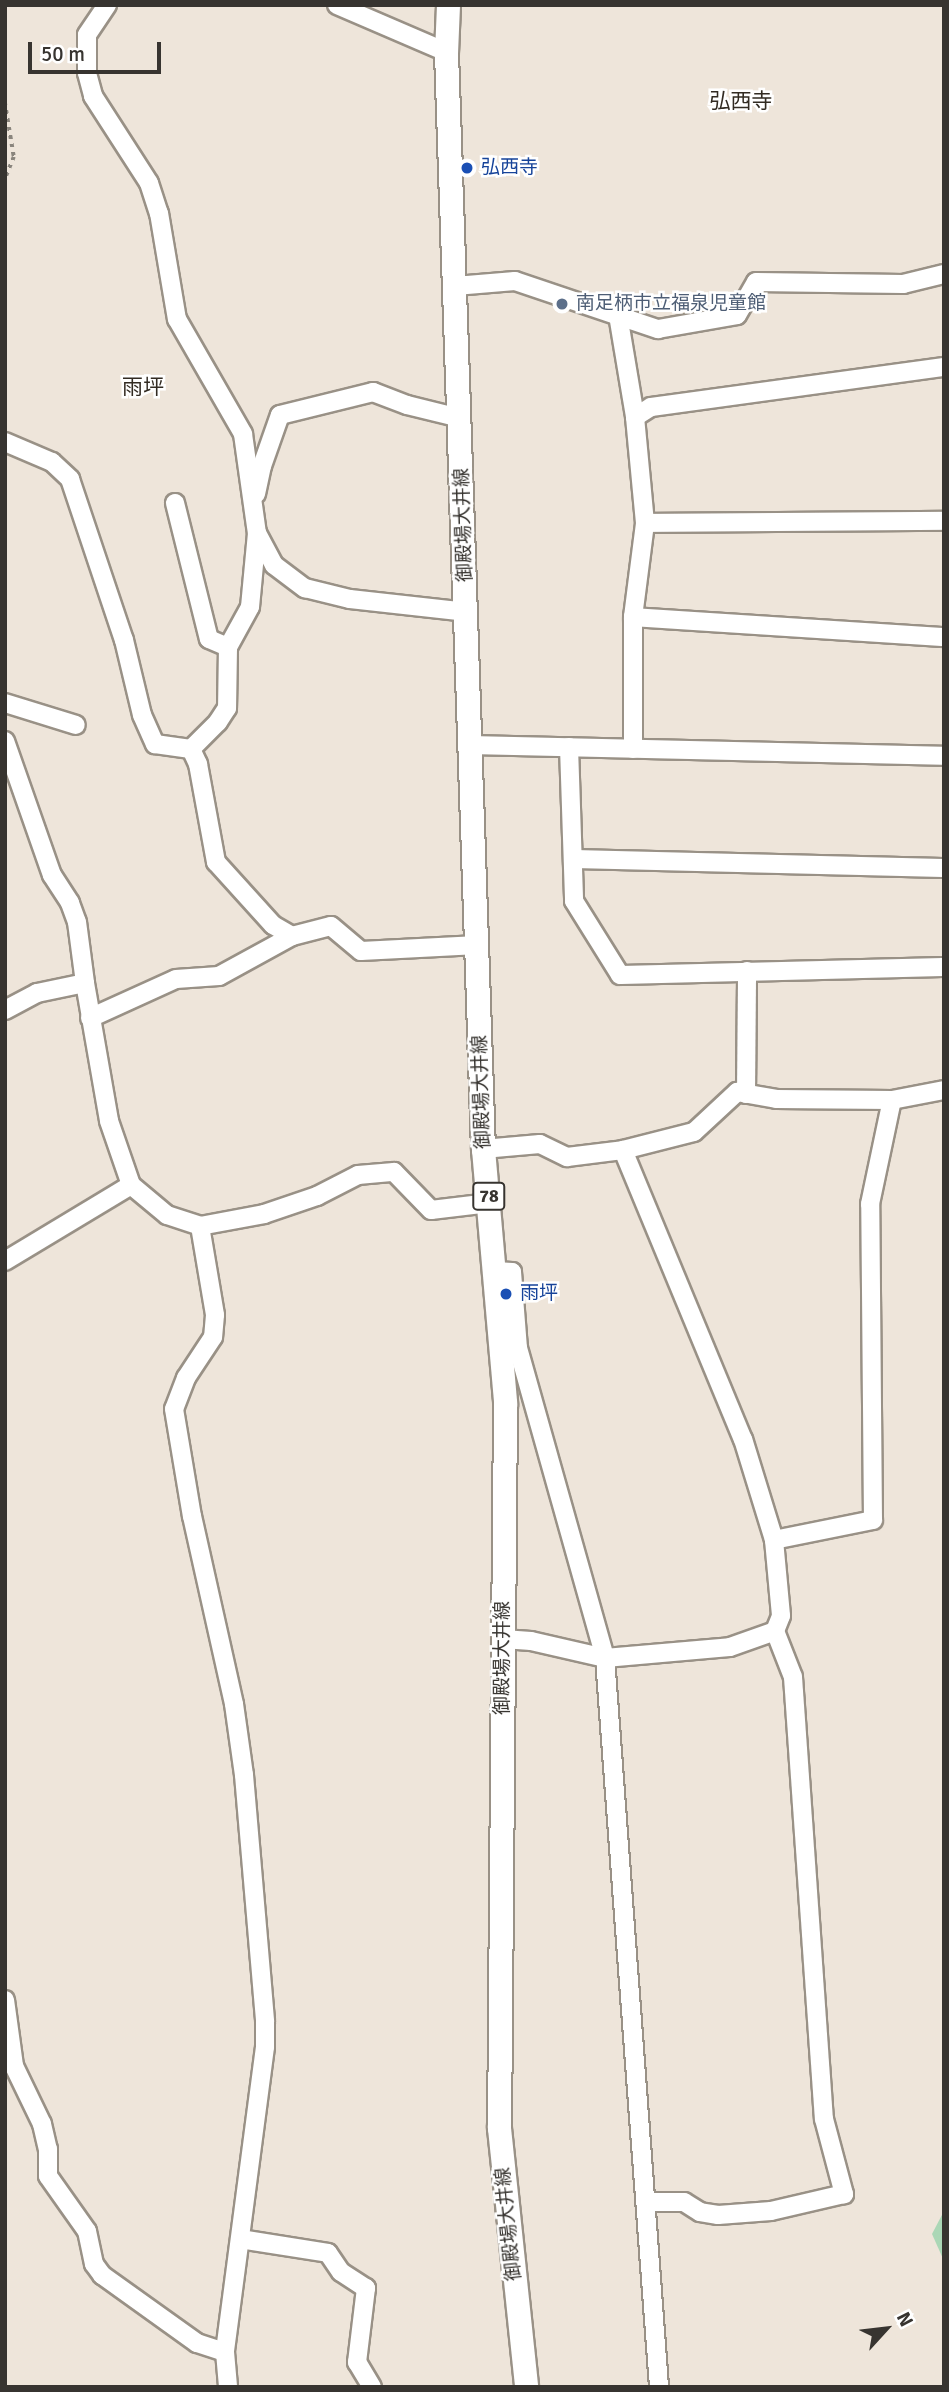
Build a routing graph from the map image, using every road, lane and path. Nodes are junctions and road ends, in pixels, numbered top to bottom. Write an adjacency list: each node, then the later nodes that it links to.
1 (107, 5): 15 (street)
2 (337, 5): 4 (street)
3 (448, 5): 4 (main road, 御殿場大井線 / 78)
4 (446, 52): 8 (main road, 御殿場大井線 / 78)
5 (5, 102): 6 (path)
6 (5, 179)
7 (944, 274): 9 (street)
8 (455, 286): 9 (street); 12 (main road, 御殿場大井線 / 78)
9 (618, 315): 11 (street)
10 (944, 367): 11 (street)
11 (635, 417): 17 (street)
12 (460, 418): 15 (street); 19 (main road, 御殿場大井線 / 78)
13 (5, 442): 28 (street)
14 (175, 503): 22 (street)
15 (253, 506): 18 (street)
16 (944, 521): 17 (street)
17 (645, 523): 20 (street)
18 (257, 533): 19 (street); 22 (street)
19 (467, 612): 26 (main road, 御殿場大井線 / 78)
20 (633, 617): 21 (street); 29 (street)
21 (944, 637)
22 (228, 648): 28 (street)
23 (5, 703): 24 (street)
24 (76, 725)
25 (5, 741): 37 (street)
26 (468, 745): 27 (street); 34 (main road, 御殿場大井線 / 78)
27 (569, 747): 29 (street); 31 (street)
28 (191, 749): 33 (street)
29 (633, 749): 30 (street)
30 (944, 756)
31 (573, 859): 32 (street); 36 (street)
32 (944, 868)
33 (292, 936): 34 (street); 39 (street)
34 (478, 945): 43 (main road, 御殿場大井線 / 78)
35 (944, 967): 36 (street)
36 (747, 971): 41 (street)
37 (86, 983): 38 (street); 39 (street)
38 (5, 1010)
39 (89, 1018): 45 (street)
40 (944, 1090): 42 (street)
41 (747, 1094): 42 (street); 44 (street)
42 (892, 1100): 50 (street)
43 (483, 1149): 44 (street); 46 (main road, 御殿場大井線 / 78)
44 (623, 1150): 50 (street)
45 (131, 1185): 47 (street); 48 (street)
46 (490, 1203): 47 (street); 49 (main road, 御殿場大井線 / 78)
47 (200, 1226): 57 (street)
48 (5, 1261)
49 (495, 1271): 52 (main road, 御殿場大井線 / 78); 53 (street)
50 (774, 1541): 51 (street)
51 (775, 1631): 53 (street); 56 (street)
52 (503, 1639): 53 (street); 61 (main road, 御殿場大井線 / 78)
53 (605, 1658): 56 (street)
54 (5, 2000): 55 (street)
55 (10, 2070): 58 (street)
56 (646, 2202): 62 (street)
57 (240, 2239): 58 (street); 60 (street)
58 (225, 2352): 59 (street)
59 (228, 2387)
60 (372, 2387)
61 (526, 2387)
62 (659, 2387)

